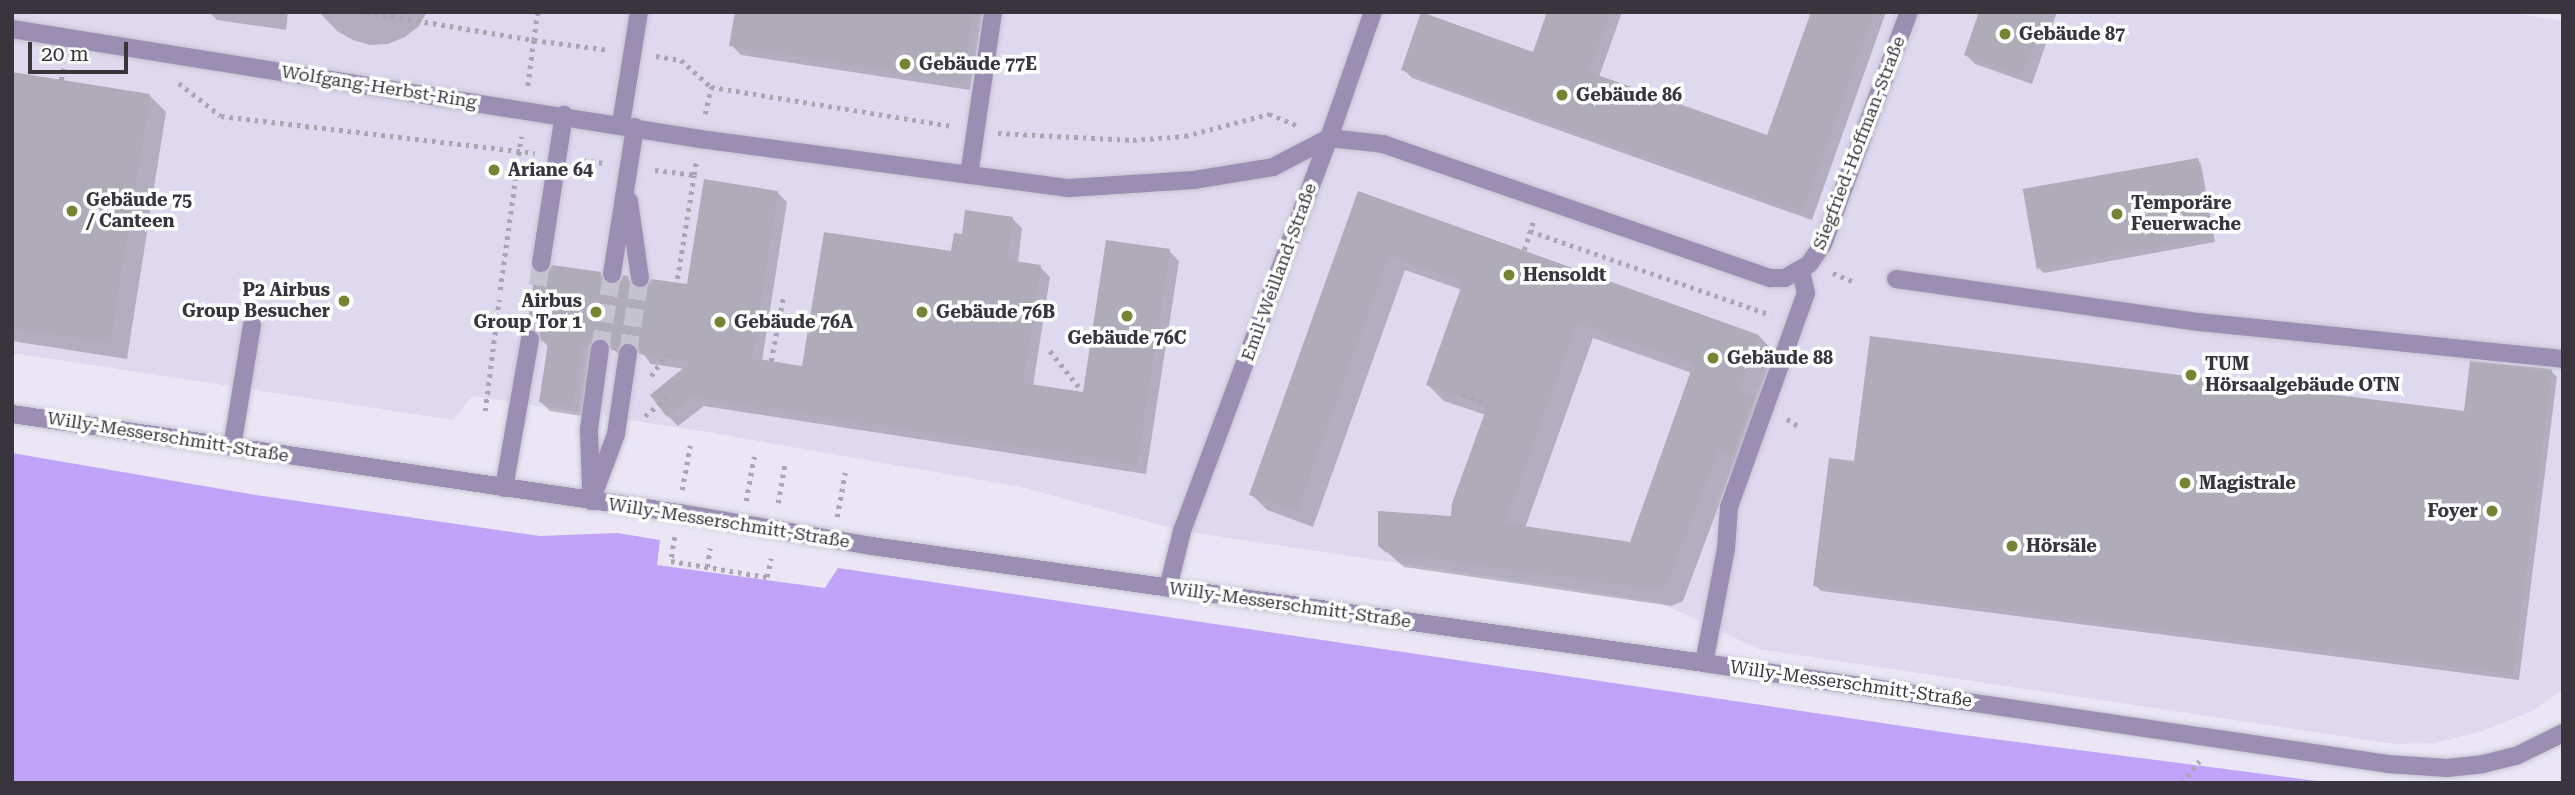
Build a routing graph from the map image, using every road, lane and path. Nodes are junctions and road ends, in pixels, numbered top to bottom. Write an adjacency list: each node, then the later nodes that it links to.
1 (366, 12): 8 (path)
2 (538, 12): 8 (path)
3 (639, 12): 9 (street)
4 (993, 12): 19 (street)
5 (1373, 12): 20 (street, Emil-Weilland-Straße)
6 (1909, 12): 29 (street, Siegfried-Hoffman-Straße)
7 (12, 29): 16 (street, Wolfgang-Herbst-Ring)
8 (534, 40): 9 (path); 16 (path)
9 (632, 52): 15 (path); 18 (street)
10 (52, 58): 11 (path)
11 (65, 60): 12 (path); 14 (path)
12 (78, 62)
13 (169, 76): 22 (path)
14 (61, 79)
15 (711, 87): 19 (path); 21 (path)
16 (525, 110): 17 (street, Wolfgang-Herbst-Ring); 22 (path)
17 (564, 116): 18 (street, Wolfgang-Herbst-Ring); 23 (street)
18 (628, 125): 21 (street, Wolfgang-Herbst-Ring); 24 (street)
19 (975, 130): 20 (path); 26 (street)
20 (1329, 138): 26 (street, Wolfgang-Herbst-Ring); 29 (street); 65 (street, Emil-Weilland-Straße)
21 (700, 139): 25 (path); 26 (street, Wolfgang-Herbst-Ring)
22 (519, 150): 23 (path); 34 (path)
23 (558, 157): 24 (path); 28 (street)
24 (627, 175): 25 (path); 30 (street); 31 (street)
25 (694, 175): 33 (path)
26 (969, 175)
27 (1530, 232): 37 (path)
28 (541, 263)
29 (1801, 272): 37 (street)
30 (612, 274)
31 (640, 278)
32 (1896, 279): 43 (street)
33 (676, 287)
34 (500, 290)
35 (783, 298): 44 (path)
36 (499, 300): 49 (path)
37 (1795, 323): 66 (street)
38 (252, 325): 52 (street)
39 (530, 339): 56 (street)
40 (600, 349): 57 (street)
41 (1050, 351): 45 (path)
42 (628, 353): 57 (street)
43 (2563, 359)
44 (771, 361)
45 (1079, 387)
46 (671, 394): 51 (path)
47 (1463, 394): 48 (path)
48 (1488, 404)
49 (485, 411)
50 (12, 414): 52 (street, Willy-Messerschmitt-Straße)
51 (644, 417)
52 (232, 447): 56 (street, Willy-Messerschmitt-Straße)
53 (754, 457): 58 (path)
54 (785, 463): 59 (path)
55 (845, 473): 60 (path)
56 (504, 488): 57 (street, Willy-Messerschmitt-Straße)
57 (591, 501): 65 (street, Willy-Messerschmitt-Straße)
58 (746, 502)
59 (777, 507)
60 (837, 518)
61 (710, 548): 64 (path)
62 (771, 558): 64 (path)
63 (671, 561): 64 (path)
64 (707, 567)
65 (1168, 588): 66 (street, Willy-Messerschmitt-Straße)
66 (1704, 663): 67 (street, Willy-Messerschmitt-Straße)
67 (2563, 733)

